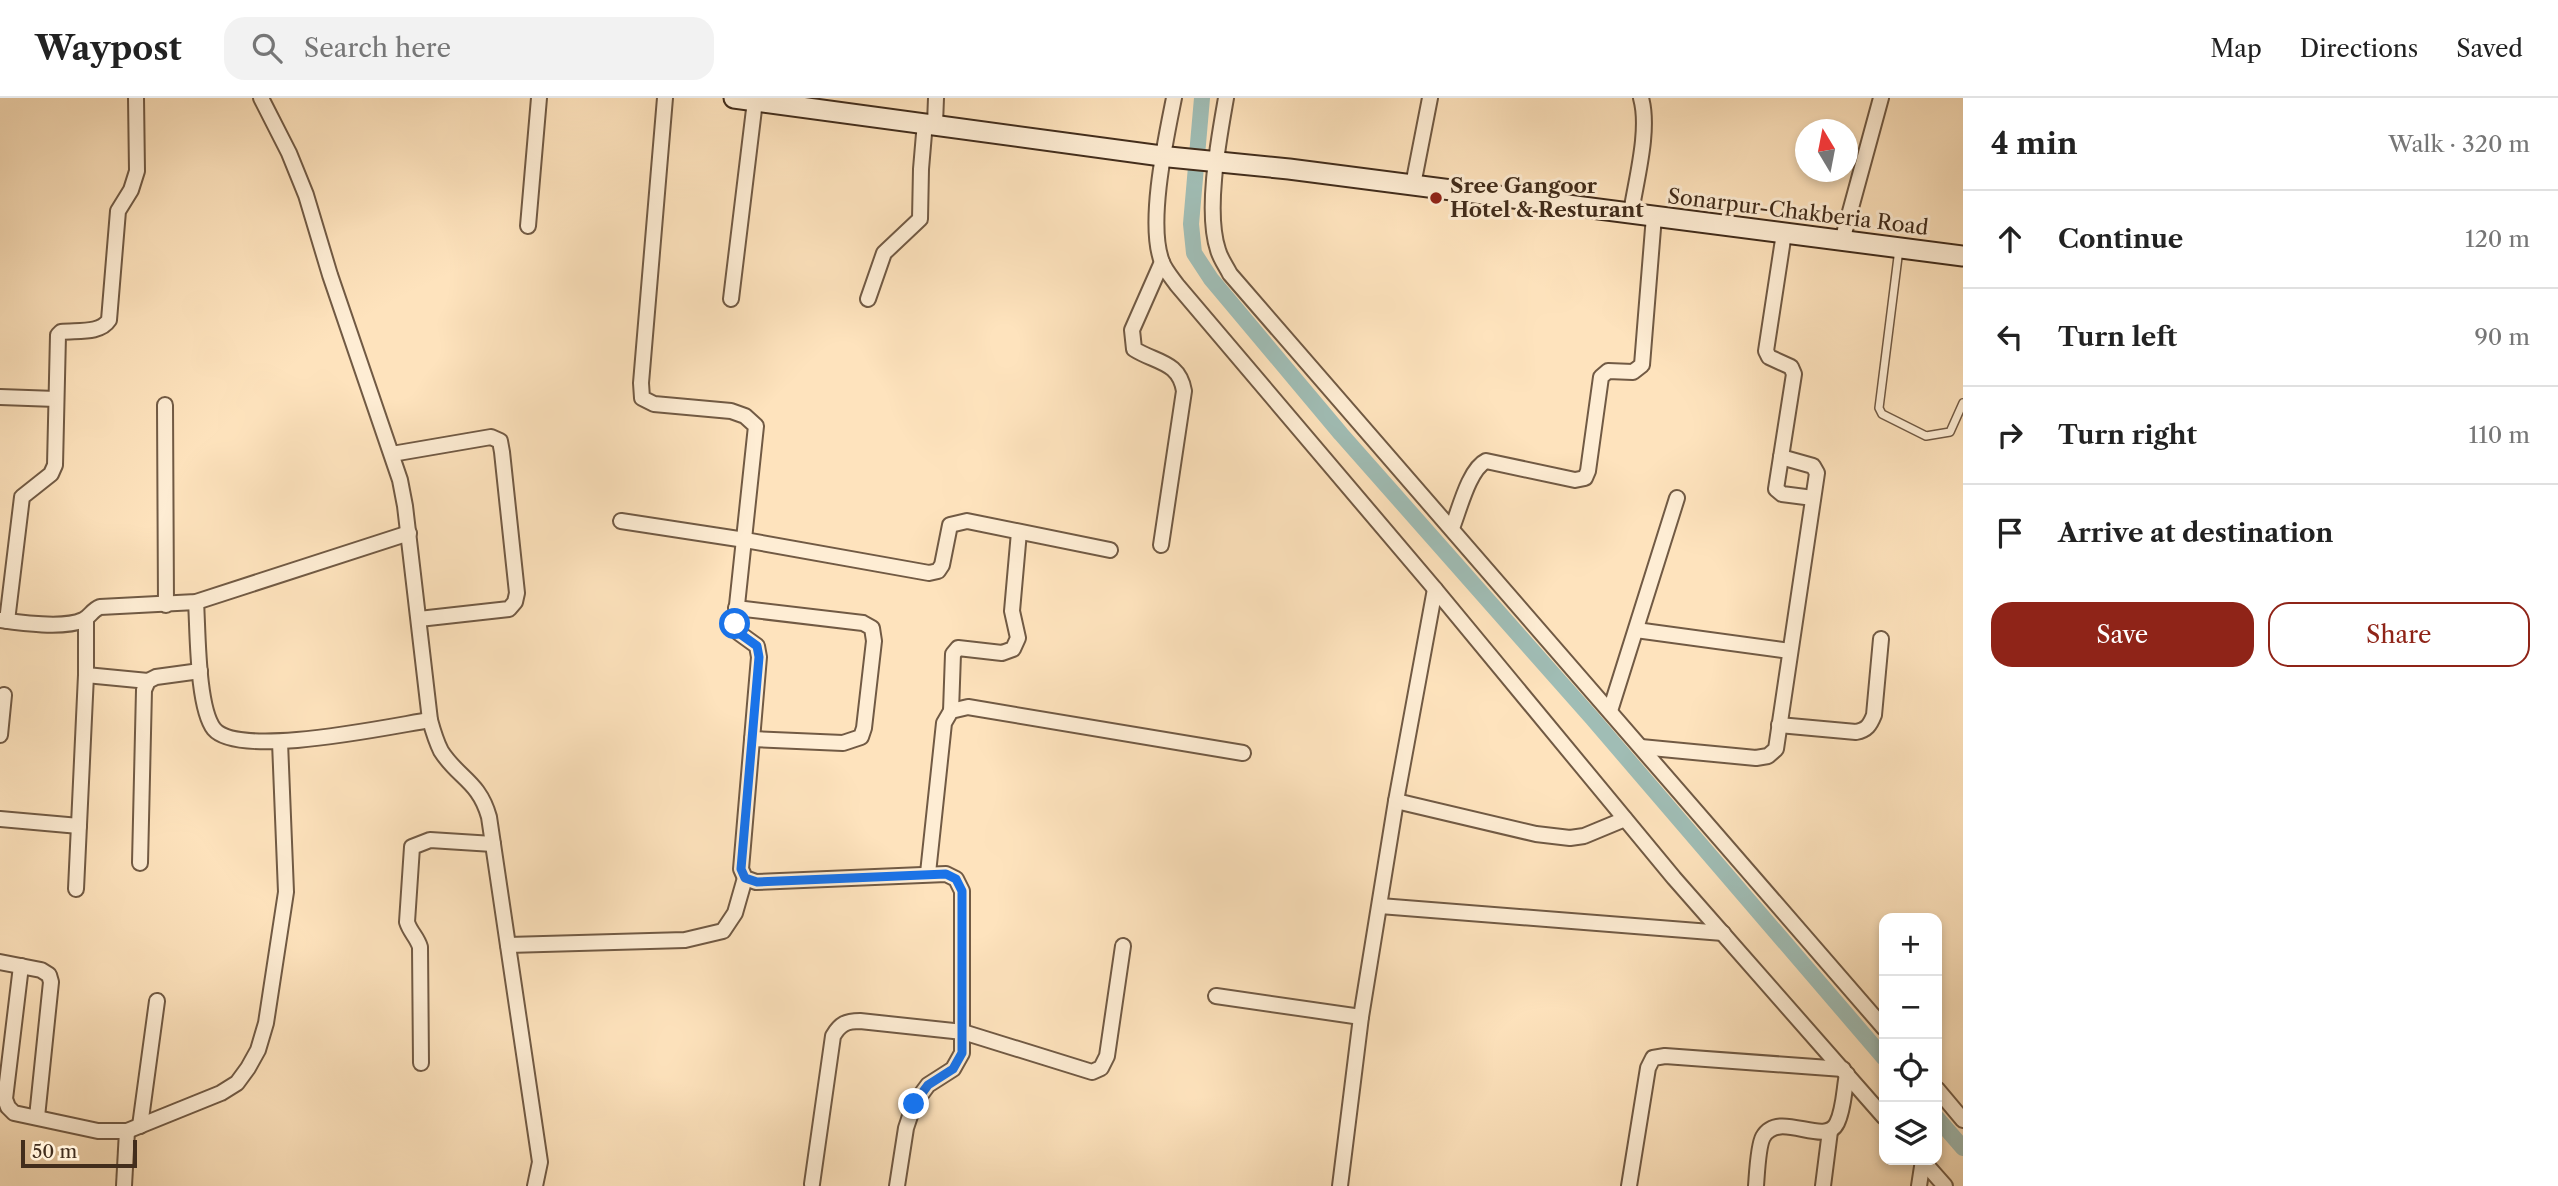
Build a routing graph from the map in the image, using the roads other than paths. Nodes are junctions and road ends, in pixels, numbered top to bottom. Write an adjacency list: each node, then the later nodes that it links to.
1 (136, 98): 28 (street)
2 (261, 98): 31 (street)
3 (539, 98): 19 (street)
4 (665, 98): 39 (street)
5 (734, 98): 12 (main road)
6 (936, 98): 13 (street)
7 (1174, 98): 14 (street)
8 (1226, 98): 15 (street)
9 (1430, 98): 16 (street)
10 (1641, 98): 17 (street)
11 (1881, 98): 21 (street)
12 (755, 101): 13 (main road); 25 (street)
13 (930, 123): 14 (main road); 26 (street)
14 (1166, 156): 15 (main road, Sonarpur-Chakberia Road); 24 (street)
15 (1213, 162): 16 (main road, Sonarpur-Chakberia Road); 36 (street)
16 (1413, 185): 17 (main road, Sonarpur-Chakberia Road)
17 (1631, 214): 18 (main road, Sonarpur-Chakberia Road)
18 (1654, 216): 20 (main road, Sonarpur-Chakberia Road); 36 (street)
19 (528, 226)
20 (1784, 233): 21 (main road, Sonarpur-Chakberia Road); 32 (street)
21 (1842, 241): 22 (main road, Sonarpur-Chakberia Road)
22 (1899, 248): 23 (main road, Sonarpur-Chakberia Road); 29 (lane)
23 (1963, 256)
24 (1162, 262): 40 (street); 42 (street)
25 (731, 299)
26 (868, 299)
27 (0, 397): 28 (street)
28 (56, 399): 48 (street)
29 (1963, 403)
30 (165, 405): 44 (street)
31 (391, 454): 38 (street); 47 (street)
32 (1781, 457): 34 (street); 34 (street)
33 (1677, 498): 49 (street)
34 (1813, 498): 51 (street)
35 (621, 521): 39 (street)
36 (1452, 528): 57 (street)
37 (1019, 532): 39 (street); 41 (street); 56 (street)
38 (408, 533): 43 (street); 47 (street)
39 (745, 540): 45 (street)
40 (1161, 545)
41 (1110, 550)
42 (1435, 589): 65 (street); 67 (street)
43 (196, 602): 44 (street); 52 (street)
44 (166, 605): 46 (street)
45 (736, 608): 61 (street); 61 (street)
46 (86, 619): 48 (street); 53 (street)
47 (419, 619): 58 (street)
48 (3, 620)
49 (1636, 631): 51 (street); 57 (street)
50 (1881, 639): 59 (street)
51 (1790, 651): 59 (street)
52 (200, 671): 54 (street); 62 (street)
53 (86, 675): 54 (street); 68 (street)
54 (148, 681): 70 (street)
55 (4, 695): 60 (street)
56 (951, 711): 64 (street); 71 (street)
57 (1610, 711): 63 (street)
58 (430, 720): 62 (street); 69 (street)
59 (1779, 725): 63 (street)
60 (0, 735)
61 (752, 739): 72 (street)
62 (280, 742): 92 (street)
63 (1641, 747): 83 (street)
64 (1243, 753)
65 (1396, 801): 67 (street); 74 (street)
66 (0, 819): 68 (street)
67 (1625, 819): 75 (street)
68 (79, 826): 73 (street)
69 (493, 844): 76 (street); 85 (street)
70 (140, 863)
71 (928, 873): 72 (street); 84 (street)
72 (745, 878): 76 (street)
73 (76, 889)
74 (1380, 905): 75 (street); 82 (street)
75 (1723, 933): 86 (street)
76 (508, 945): 98 (street)
77 (1123, 946): 84 (street)
78 (0, 962): 79 (street)
79 (21, 966): 87 (street); 90 (street)
80 (1216, 996): 82 (street)
81 (156, 1001): 92 (street)
82 (1361, 1017): 100 (street)
83 (1879, 1022)
84 (963, 1032): 96 (street); 99 (street)
85 (421, 1063)
86 (1845, 1072): 89 (street); 93 (street); 101 (street)
87 (3, 1087): 90 (street)
88 (1942, 1095): 91 (street)
89 (1879, 1111)
90 (37, 1117): 92 (street)
91 (1963, 1120)
92 (133, 1129): 97 (street)
93 (1830, 1131): 102 (street); 103 (street)
94 (1921, 1165): 104 (street)
95 (1926, 1165): 105 (street)
96 (812, 1184)
97 (124, 1186)
98 (535, 1186)
99 (900, 1186)
100 (1340, 1186)
101 (1629, 1186)
102 (1756, 1186)
103 (1823, 1186)
104 (1919, 1186)
105 (1945, 1186)

